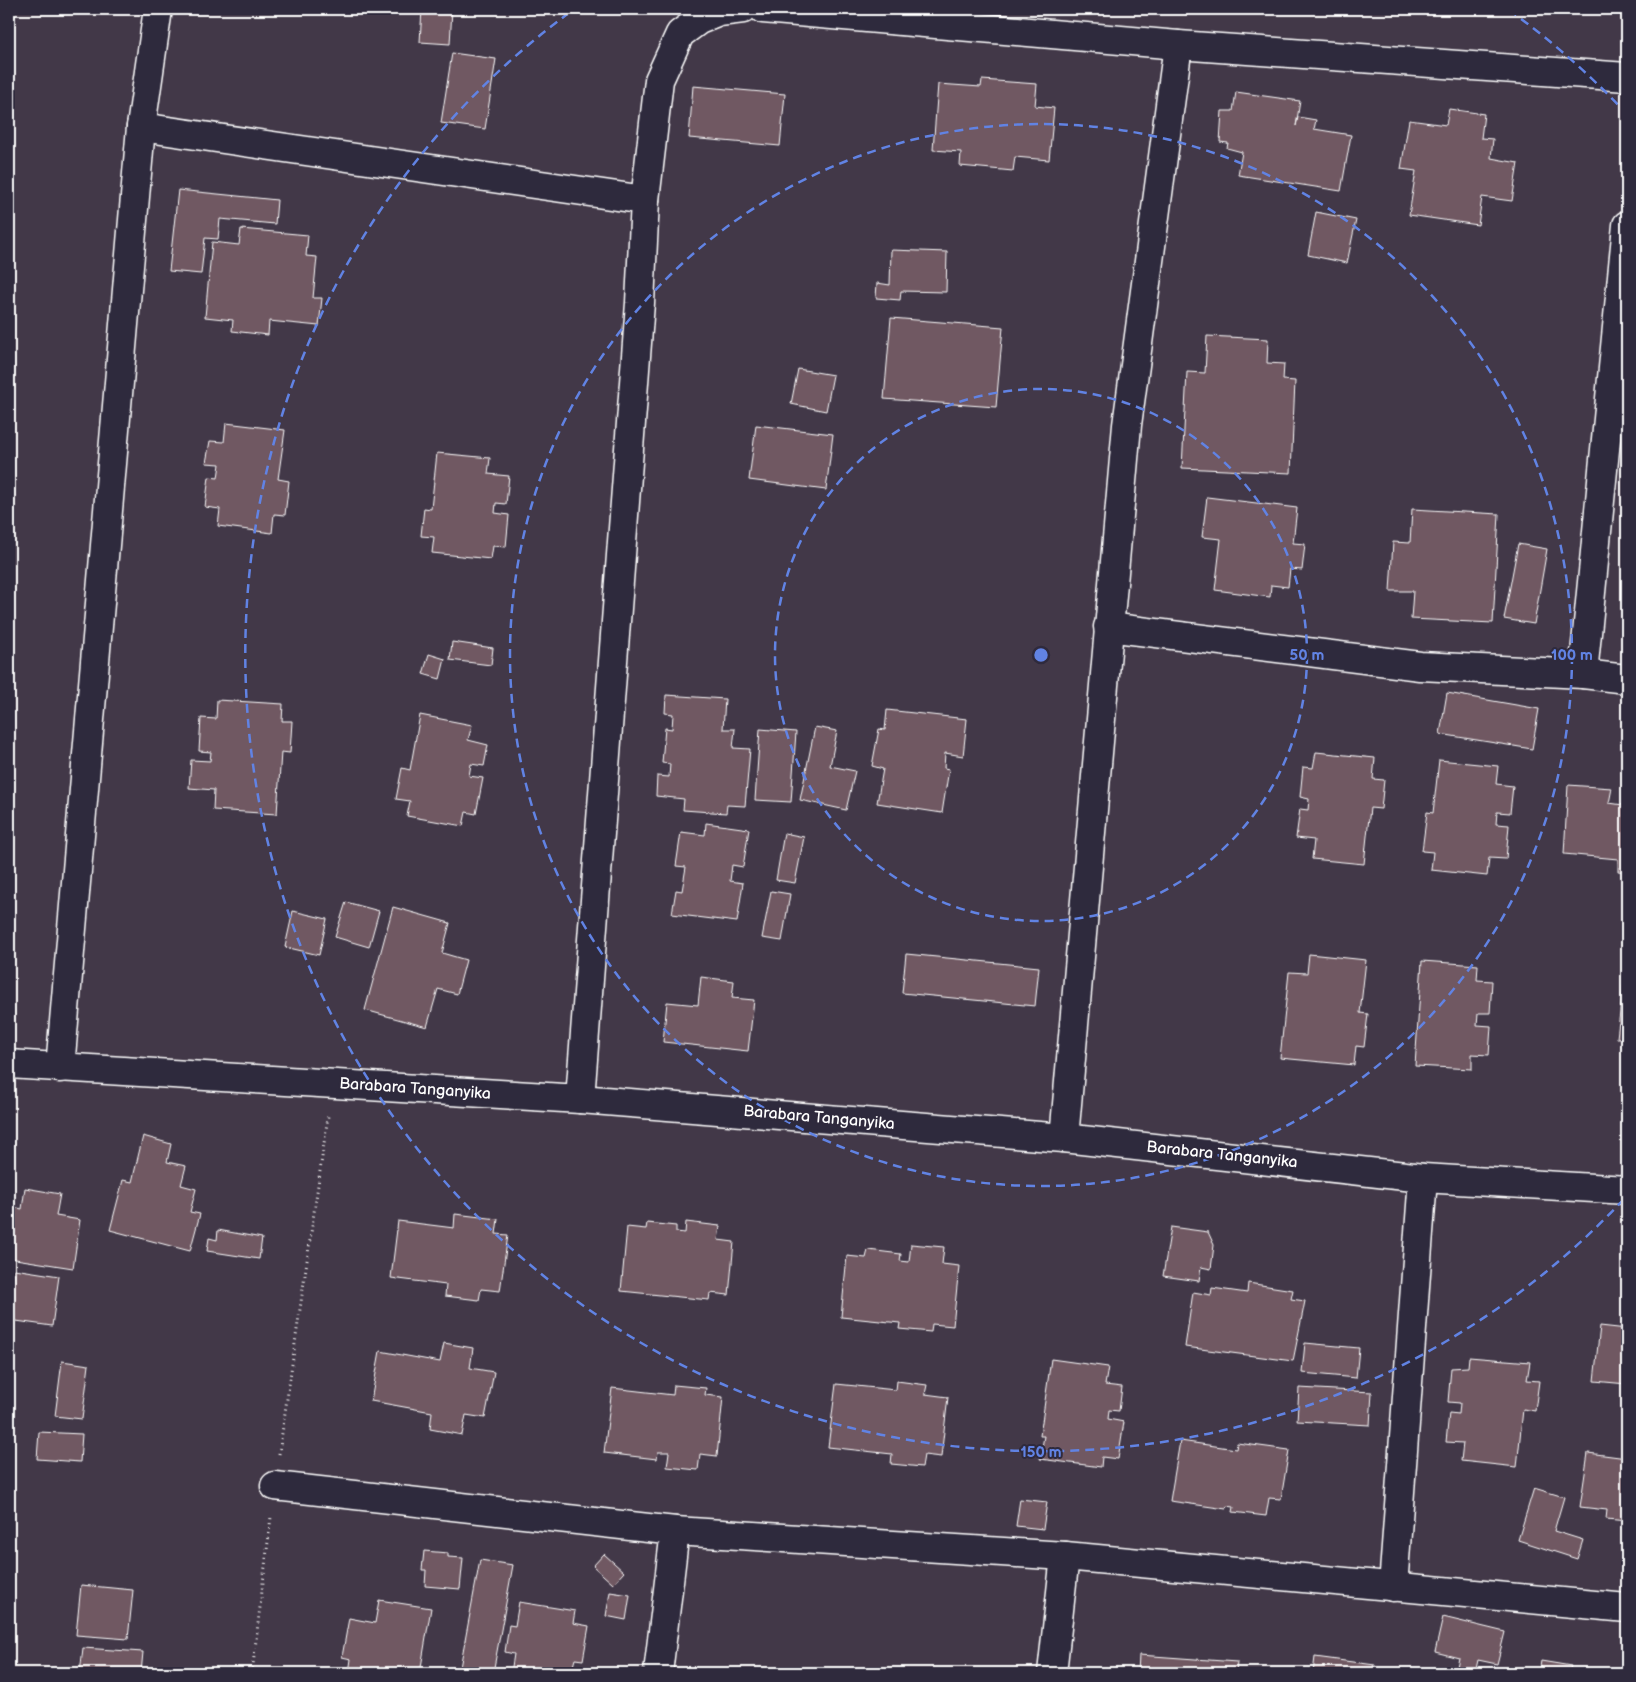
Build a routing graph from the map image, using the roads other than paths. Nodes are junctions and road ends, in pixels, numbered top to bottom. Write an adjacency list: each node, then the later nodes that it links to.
1 (158, 9): 6 (street)
2 (743, 9): 7 (street)
3 (763, 9): 4 (street)
4 (1178, 45): 5 (street); 9 (street)
5 (1627, 77)
6 (141, 127): 7 (street); 13 (street)
7 (645, 200): 14 (street)
8 (1627, 225): 10 (street)
9 (1108, 628): 10 (street); 15 (street)
10 (1583, 674): 11 (street)
11 (1627, 679)
12 (9, 1064): 13 (street, Barabara Tanganyika)
13 (60, 1068): 14 (street, Barabara Tanganyika)
14 (580, 1100): 15 (street, Barabara Tanganyika)
15 (1064, 1138): 16 (street, Barabara Tanganyika)
16 (1423, 1178): 17 (street, Barabara Tanganyika); 21 (street)
17 (1627, 1190)
18 (275, 1486): 19 (street)
19 (675, 1531): 20 (street); 23 (street)
20 (1065, 1556): 21 (street); 24 (street)
21 (1393, 1587): 22 (street)
22 (1627, 1608)
23 (658, 1673)
24 (1052, 1673)

